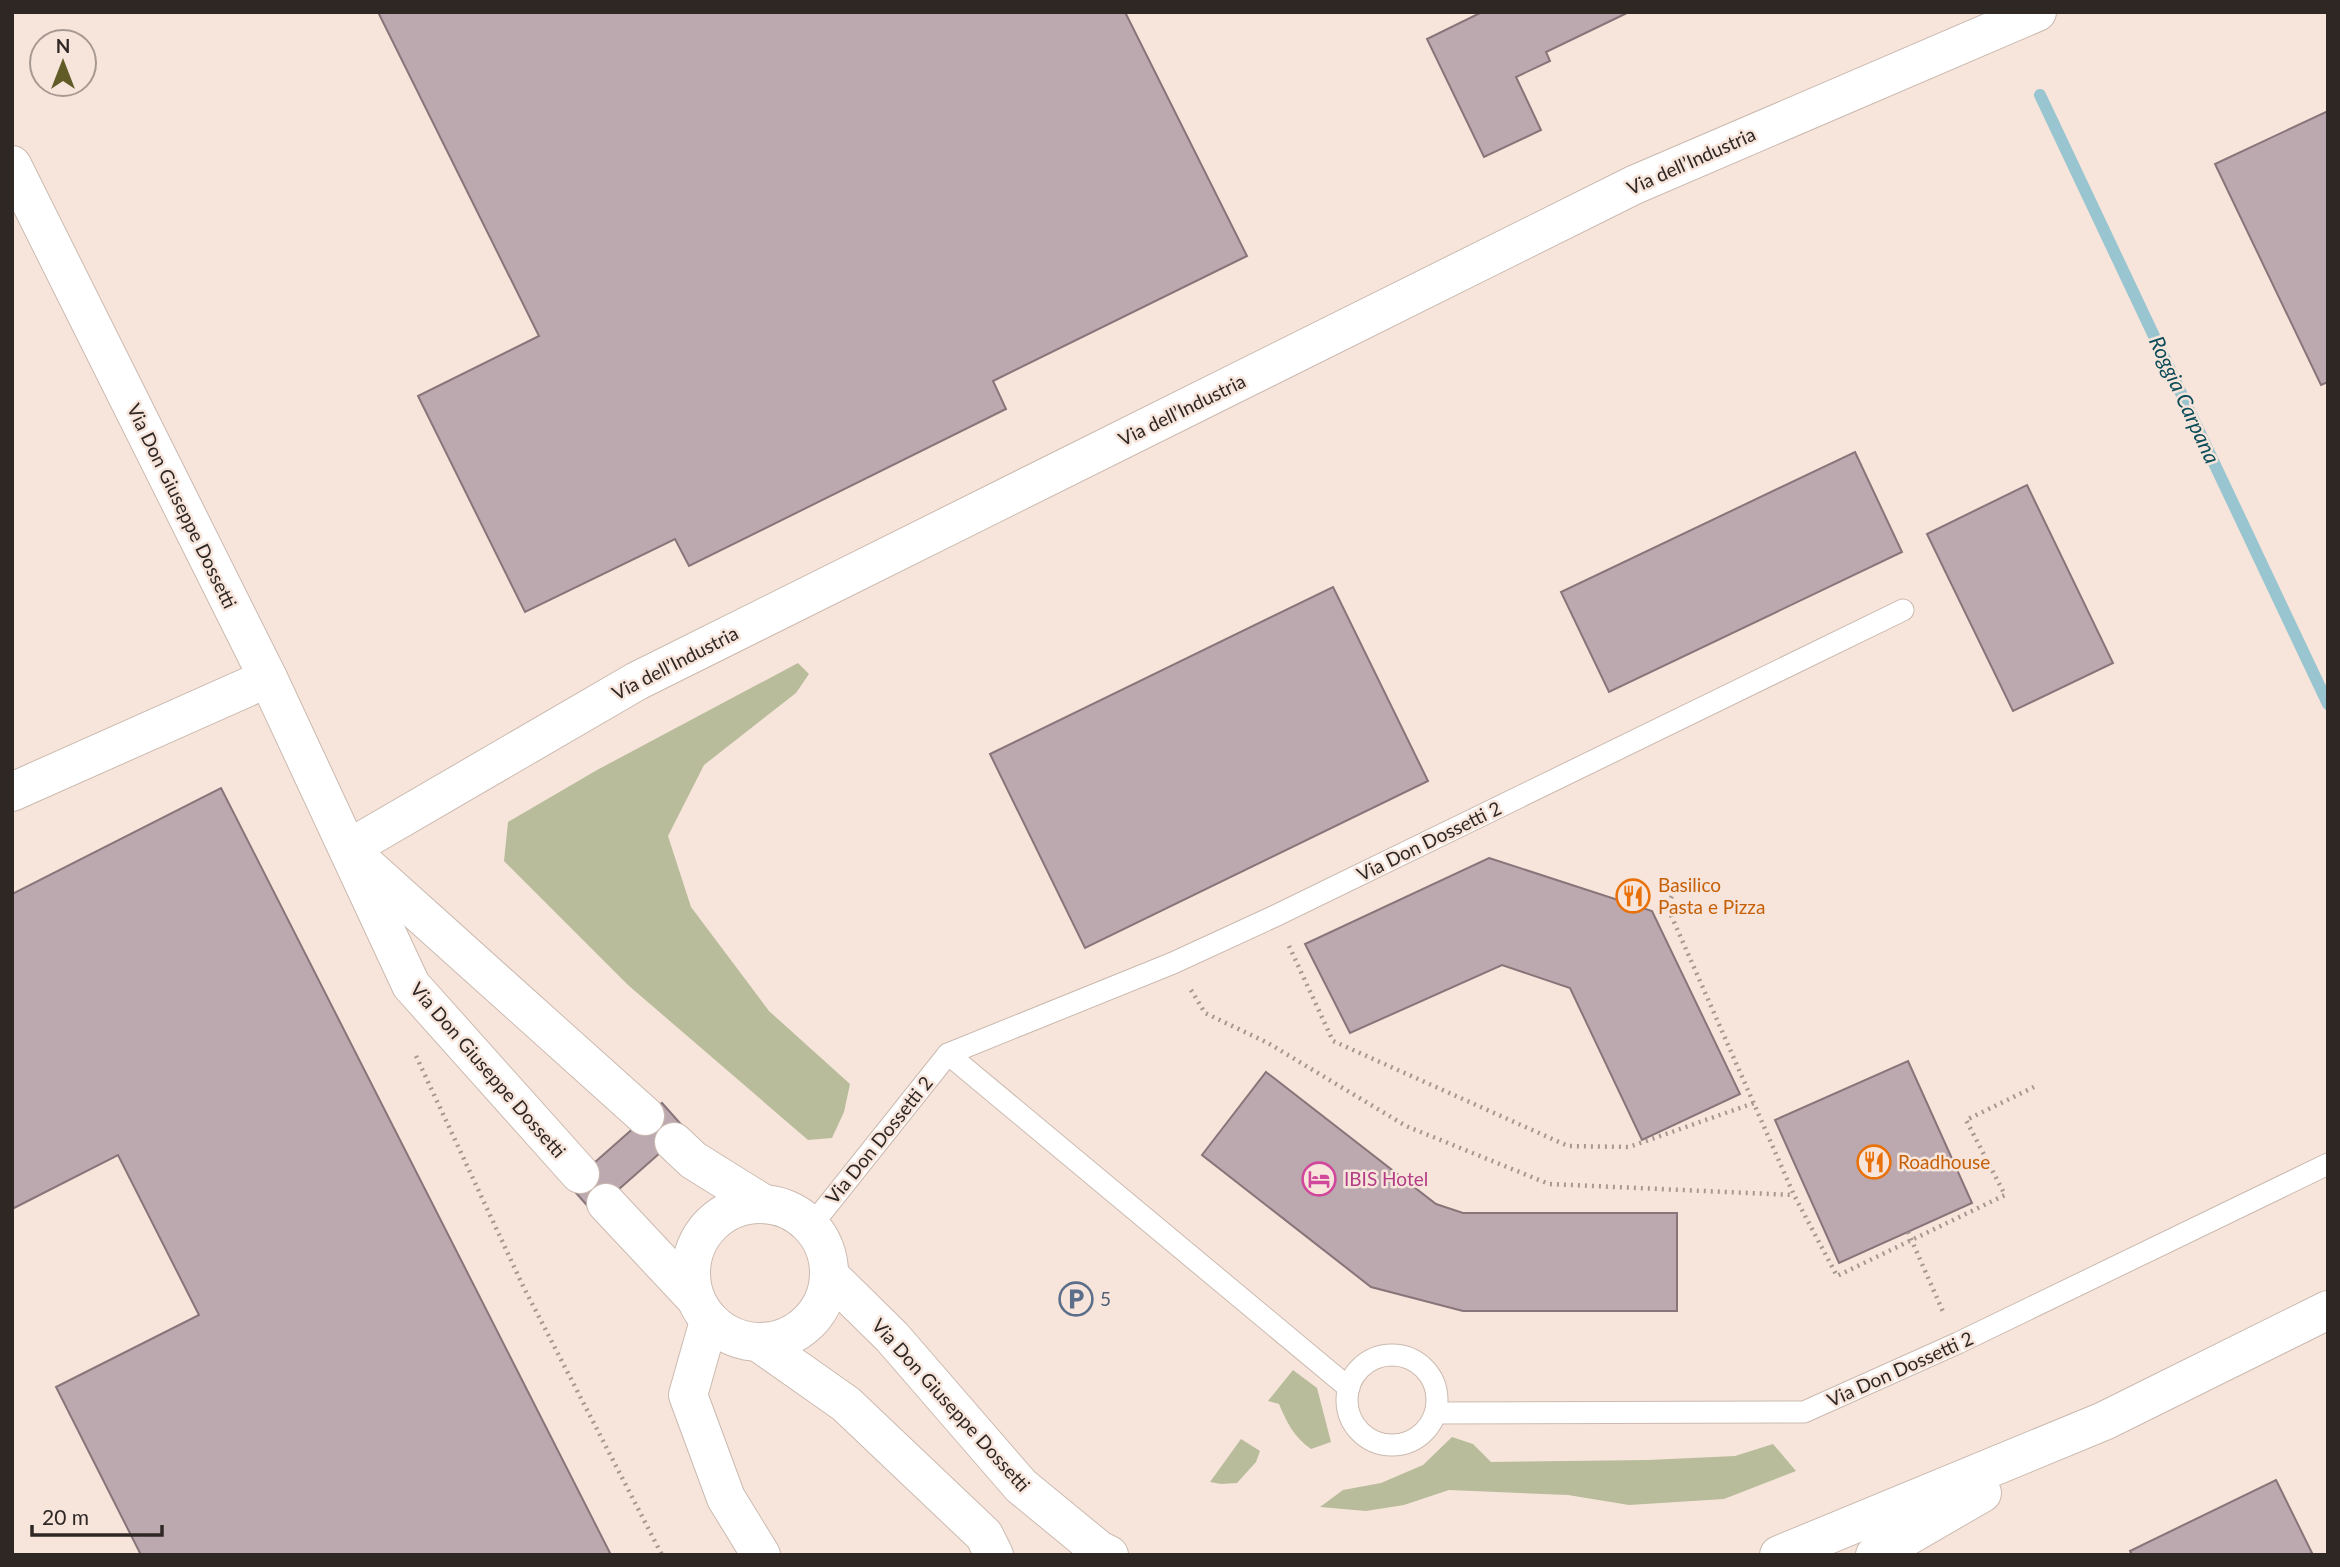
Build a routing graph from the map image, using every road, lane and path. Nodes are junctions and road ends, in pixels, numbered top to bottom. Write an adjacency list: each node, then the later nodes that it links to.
1 (2036, 12): 6 (street, Via dell’Industria)
2 (12, 165): 4 (street, Via Don Giuseppe Dossetti)
3 (1903, 610): 8 (lane, Via Don Dossetti 2)
4 (268, 678): 5 (street); 6 (street, Via Don Giuseppe Dossetti)
5 (12, 792)
6 (348, 849): 14 (street, Via Don Giuseppe Dossetti); 17 (street, Via Don Giuseppe Dossetti)
7 (1675, 890): 13 (path)
8 (1275, 916): 9 (lane, Via Don Dossetti 2); 13 (path)
9 (1173, 963): 10 (lane, Via Don Dossetti 2); 18 (path)
10 (948, 1054): 21 (lane, Via Don Dossetti 2); 29 (lane)
11 (416, 1055): 32 (path)
12 (2034, 1087): 23 (path)
13 (1754, 1103): 18 (path)
14 (645, 1116)
15 (674, 1142): 20 (street)
16 (2328, 1164): 28 (lane, Via Don Dossetti 2)
17 (580, 1174)
18 (1794, 1195): 23 (path)
19 (606, 1203): 25 (street)
20 (762, 1203): 21 (street); 25 (street)
21 (811, 1226): 24 (street)
22 (1908, 1232): 23 (path)
23 (1912, 1241): 28 (path)
24 (829, 1275): 27 (street); 35 (street, Via Don Giuseppe Dossetti)
25 (702, 1309): 27 (street); 33 (street)
26 (2328, 1310): 31 (street)
27 (758, 1342): 34 (street)
28 (1958, 1343): 30 (lane, Via Don Dossetti 2)
29 (1349, 1388): 30 (lane); 30 (lane)
30 (1436, 1413)
31 (2104, 1421): 36 (street); 37 (street)
32 (662, 1555)
33 (761, 1555)
34 (994, 1555)
35 (1109, 1555)
36 (1779, 1555)
37 (1875, 1555)

